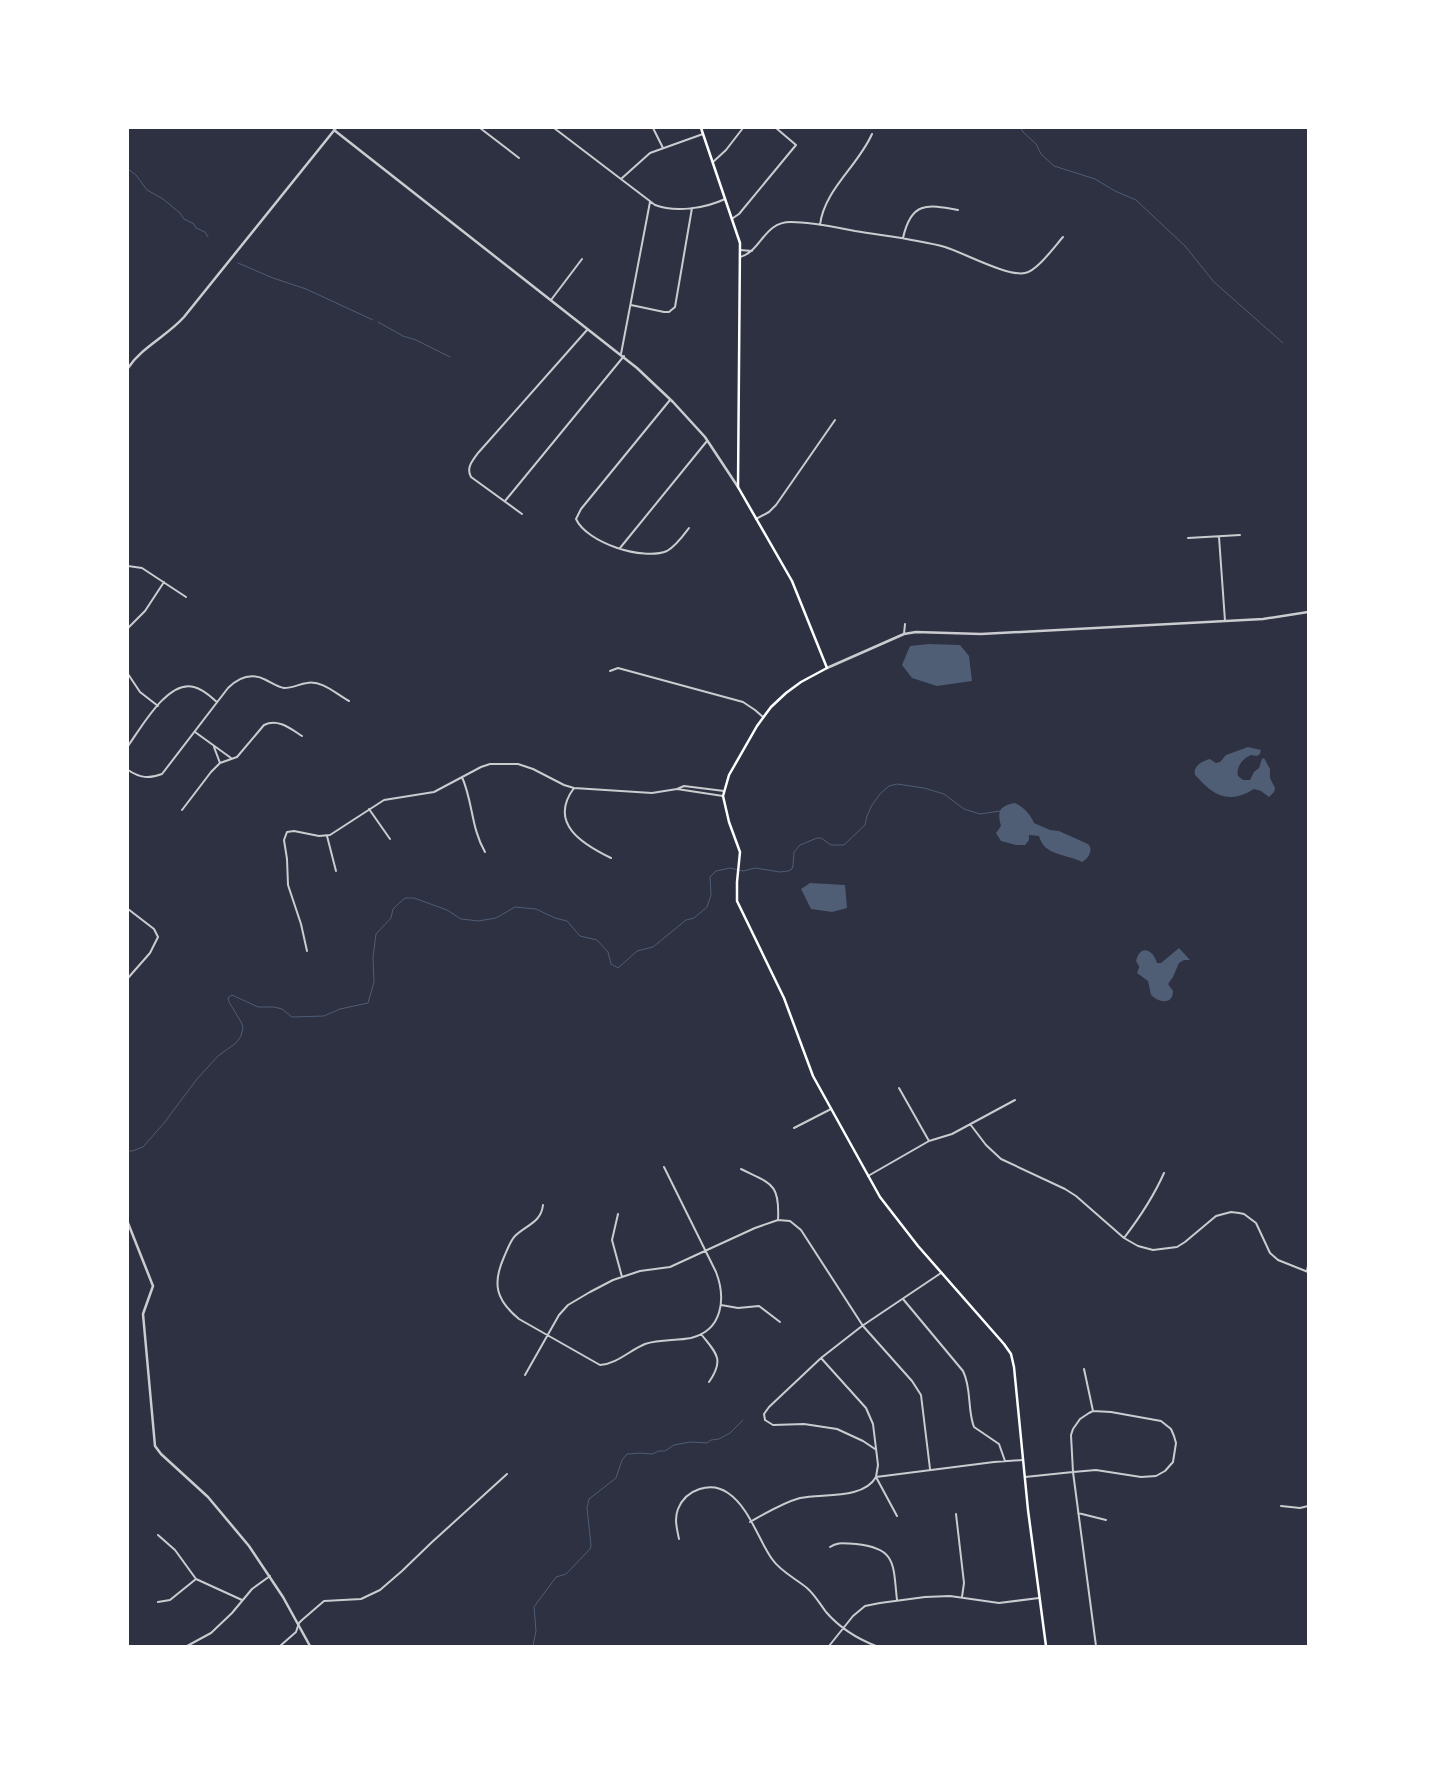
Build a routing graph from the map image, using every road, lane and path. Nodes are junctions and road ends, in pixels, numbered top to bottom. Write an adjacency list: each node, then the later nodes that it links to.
1 (480, 128): 11 (street)
2 (554, 128): 13 (street)
3 (653, 128): 10 (street)
4 (701, 128): 8 (main road)
5 (743, 128): 12 (street)
6 (776, 128): 18 (street)
7 (335, 129): 26 (street); 30 (street)
8 (704, 134): 10 (street); 12 (main road)
9 (872, 134): 19 (street)
10 (663, 148): 13 (street)
11 (519, 158)
12 (713, 162): 14 (main road)
13 (621, 179): 15 (street)
14 (725, 199): 16 (street); 18 (main road)
15 (650, 202): 16 (street); 27 (street)
16 (692, 208): 27 (street)
17 (958, 210): 21 (street)
18 (733, 218): 22 (main road)
19 (820, 224): 21 (street); 23 (street)
20 (1063, 237): 21 (street)
21 (903, 238)
22 (740, 250): 23 (street); 24 (main road)
23 (752, 251): 24 (street)
24 (740, 257): 34 (main road)
25 (582, 259): 26 (street)
26 (552, 300): 28 (street)
27 (631, 305): 29 (street)
28 (588, 329): 29 (street); 35 (street)
29 (622, 355): 31 (street); 35 (street)
30 (128, 368)
31 (670, 400): 33 (street); 42 (street)
32 (835, 420): 37 (street)
33 (707, 440): 34 (street); 42 (street)
34 (738, 487): 37 (main road)
35 (505, 501): 36 (street)
36 (522, 514)
37 (756, 518): 51 (main road)
38 (689, 528): 42 (street)
39 (1240, 535): 40 (street)
40 (1219, 537): 41 (street); 47 (street)
41 (1188, 538)
42 (620, 548)
43 (128, 566): 44 (street)
44 (164, 582): 45 (street); 49 (street)
45 (186, 597)
46 (1308, 612): 47 (street)
47 (1225, 620): 50 (street)
48 (905, 624): 50 (street)
49 (128, 628)
50 (904, 634): 51 (street)
51 (827, 668): 57 (main road)
52 (610, 671): 57 (street)
53 (128, 674): 56 (street)
54 (349, 701): 55 (street)
55 (217, 702): 56 (street); 58 (street)
56 (158, 706): 60 (street)
57 (764, 717): 68 (main road)
58 (195, 732): 61 (street); 64 (street)
59 (302, 736): 62 (street)
60 (128, 746)
61 (214, 747): 62 (street); 63 (street)
62 (232, 758): 63 (street)
63 (220, 763): 71 (street)
64 (128, 770)
65 (462, 777): 66 (street); 70 (street); 74 (street)
66 (574, 788): 67 (street); 75 (street)
67 (677, 789): 68 (street); 69 (street)
68 (724, 791): 69 (main road)
69 (723, 796): 82 (main road)
70 (370, 809): 72 (street); 73 (street)
71 (182, 810)
72 (327, 836): 76 (street); 78 (street)
73 (390, 839)
74 (486, 852)
75 (611, 858)
76 (336, 871)
77 (128, 909): 79 (street)
78 (307, 951)
79 (128, 978)
80 (899, 1088): 85 (street)
81 (1015, 1100): 83 (street)
82 (832, 1109): 84 (street); 89 (main road)
83 (970, 1124): 85 (street); 94 (street)
84 (794, 1128)
85 (929, 1141): 89 (street)
86 (664, 1167): 95 (street)
87 (741, 1169): 92 (street)
88 (1164, 1173): 94 (street)
89 (868, 1176): 98 (main road)
90 (543, 1205): 105 (street)
91 (618, 1214): 99 (street)
92 (778, 1220): 95 (street); 103 (street)
93 (128, 1223): 129 (street)
94 (1124, 1238): 97 (street)
95 (705, 1250): 99 (street); 101 (street)
96 (1308, 1266): 97 (street)
97 (1308, 1271)
98 (941, 1273): 100 (street); 112 (main road)
99 (622, 1277): 105 (street)
100 (903, 1299): 103 (street); 113 (street)
101 (722, 1305): 102 (street); 104 (street)
102 (780, 1322)
103 (864, 1326): 106 (street); 114 (street)
104 (701, 1334): 105 (street); 109 (street)
105 (547, 1336): 108 (street)
106 (821, 1358): 111 (street); 111 (street)
107 (1084, 1369): 110 (street)
108 (525, 1375)
109 (710, 1382)
110 (1093, 1411): 115 (street); 115 (street)
111 (875, 1449): 117 (street)
112 (1023, 1460): 113 (street); 118 (main road)
113 (1005, 1461): 114 (street)
114 (930, 1469): 117 (street)
115 (1074, 1472): 118 (street); 121 (street)
116 (507, 1474): 136 (street)
117 (876, 1477): 123 (street); 125 (street)
118 (1026, 1477): 132 (main road)
119 (1281, 1506): 120 (street)
120 (1308, 1506)
121 (1078, 1513): 124 (street); 144 (street)
122 (956, 1514): 131 (street)
123 (897, 1516)
124 (1106, 1520)
125 (750, 1522): 127 (street); 137 (street)
126 (158, 1535): 130 (street)
127 (679, 1539)
128 (830, 1547): 134 (street)
129 (270, 1576): 133 (street); 136 (street)
130 (196, 1579): 133 (street); 135 (street)
131 (962, 1597): 132 (street); 134 (street)
132 (1040, 1598): 143 (main road)
133 (242, 1600): 138 (street)
134 (897, 1600): 137 (street)
135 (158, 1602)
136 (298, 1627): 139 (street); 140 (street)
137 (844, 1628): 141 (street); 142 (street)
138 (187, 1646)
139 (280, 1646)
140 (310, 1646)
141 (829, 1646)
142 (876, 1646)
143 (1046, 1646)
144 (1096, 1646)

